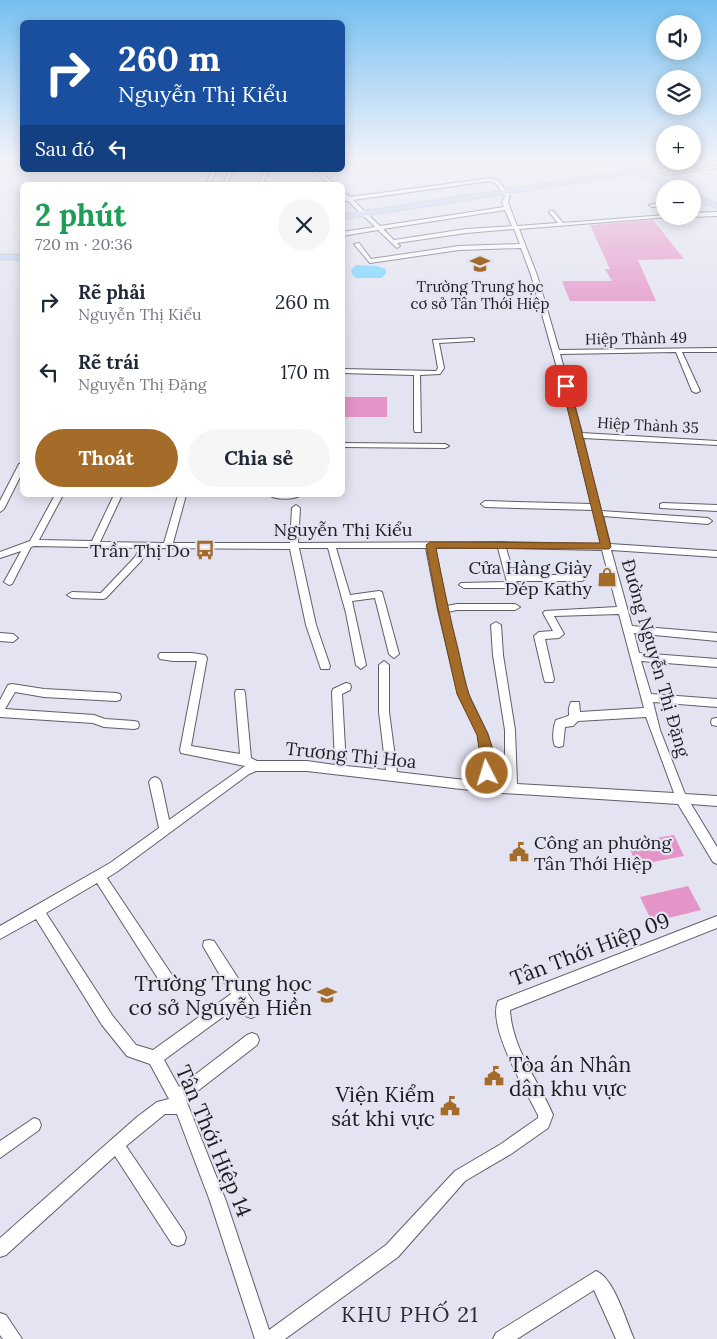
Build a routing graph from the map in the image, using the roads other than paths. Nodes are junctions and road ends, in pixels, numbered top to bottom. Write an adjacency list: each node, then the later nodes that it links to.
1 (369, 219): 9 (street)
2 (432, 219): 6 (street)
3 (511, 219): 10 (street, Đường Nguyễn Thị Đặng)
4 (558, 219): 7 (street)
5 (634, 219): 7 (street)
6 (429, 220): 8 (street); 9 (street)
7 (562, 225): 10 (street)
8 (435, 226)
9 (378, 228): 11 (street); 13 (street)
10 (516, 228): 12 (street); 15 (street, Đường Nguyễn Thị Đặng)
11 (345, 234)
12 (452, 241): 13 (street); 15 (street); 16 (street)
13 (394, 242): 16 (street)
14 (357, 244): 16 (street)
15 (522, 246): 22 (street, Đường Nguyễn Thị Đặng)
16 (404, 255)
17 (0, 257): 18 (main road)
18 (20, 257)
19 (472, 340): 24 (street)
20 (678, 350): 21 (street, Hiệp Thành 49); 22 (street, Hiệp Thành 49); 25 (street)
21 (717, 350)
22 (555, 352): 27 (street, Đường Nguyễn Thị Đặng)
23 (345, 371): 24 (street)
24 (417, 373): 26 (street)
25 (696, 391)
26 (418, 430)
27 (578, 435): 28 (street, Hiệp Thành 35); 40 (street, Đường Nguyễn Thị Đặng)
28 (717, 443)
29 (345, 445): 30 (street)
30 (445, 446)
31 (20, 470): 39 (street)
32 (58, 497): 42 (street)
33 (117, 497): 43 (street)
34 (181, 497): 49 (street)
35 (485, 504): 40 (street)
36 (663, 506): 38 (street)
37 (296, 508): 45 (street)
38 (717, 508)
39 (0, 509)
40 (597, 510): 41 (street); 50 (street, Đường Nguyễn Thị Đặng)
41 (708, 521)
42 (31, 544): 43 (street, Nguyễn Thị Kiểu); 52 (street, Nguyễn Thị Kiểu); 54 (street)
43 (95, 544): 44 (street, Nguyễn Thị Kiểu)
44 (147, 545): 49 (street, Nguyễn Thị Kiểu); 57 (street)
45 (294, 545): 46 (street, Nguyễn Thị Kiểu); 49 (street, Nguyễn Thị Kiểu); 73 (street)
46 (331, 545): 47 (street, Nguyễn Thị Kiểu); 58 (street)
47 (430, 545): 48 (street, Nguyễn Thị Kiểu); 60 (street)
48 (501, 545): 50 (street, Nguyễn Thị Kiểu); 56 (street)
49 (168, 546)
50 (606, 547): 51 (street, Nguyễn Thị Kiểu); 61 (street, Đường Nguyễn Thị Đặng)
51 (717, 554)
52 (0, 555)
53 (582, 578): 56 (street)
54 (9, 582)
55 (464, 585): 56 (street)
56 (513, 585)
57 (72, 595)
58 (347, 599): 67 (street); 71 (street)
59 (515, 608): 60 (street)
60 (443, 610): 90 (street)
61 (623, 610): 63 (street, Đường Nguyễn Thị Đặng); 74 (street)
62 (496, 625): 91 (street)
63 (629, 629): 65 (street); 69 (street, Đường Nguyễn Thị Đặng)
64 (0, 637): 66 (street)
65 (717, 637)
66 (13, 638)
67 (394, 654)
68 (163, 656): 86 (street, Trương Thị Hoa)
69 (637, 657): 70 (street); 78 (street, Đường Nguyễn Thị Đặng)
70 (717, 663)
71 (361, 665)
72 (384, 665): 88 (street)
73 (324, 666)
74 (549, 679)
75 (346, 687): 87 (street)
76 (240, 693): 86 (street)
77 (116, 697): 81 (street)
78 (648, 698): 79 (street); 82 (street, Đường Nguyễn Thị Đặng)
79 (717, 703)
80 (575, 705): 83 (street)
81 (0, 711): 84 (street)
82 (651, 712): 83 (street); 92 (street, Đường Nguyễn Thị Đặng)
83 (575, 717): 85 (street)
84 (134, 725)
85 (559, 743)
86 (250, 763): 87 (street, Trương Thị Hoa); 94 (street)
87 (341, 770): 88 (street, Trương Thị Hoa)
88 (392, 776): 90 (street, Trương Thị Hoa)
89 (155, 782): 94 (street)
90 (486, 786): 91 (street, Trương Thị Hoa)
91 (511, 788): 92 (street, Trương Thị Hoa)
92 (682, 798): 93 (street, Trương Thị Hoa); 95 (street, Đường Nguyễn Thị Đặng)
93 (717, 801)
94 (165, 830): 96 (street)
95 (717, 858)
96 (99, 876): 97 (street); 101 (street)
97 (38, 911): 99 (street); 105 (street, Tân Thới Hiệp 14)
98 (717, 922): 115 (street, Tân Thới Hiệp 09)
99 (0, 932)
100 (209, 946): 102 (street)
101 (167, 980)
102 (240, 996): 103 (street); 105 (street)
103 (251, 1011)
104 (252, 1040): 106 (street)
105 (155, 1058): 106 (street, Tân Thới Hiệp 14)
106 (178, 1102): 108 (street); 114 (street, Tân Thới Hiệp 14)
107 (34, 1125): 109 (street)
108 (117, 1145): 110 (street); 111 (street)
109 (0, 1150)
110 (178, 1238)
111 (0, 1249)
112 (0, 1321): 113 (street)
113 (13, 1339)
114 (264, 1339)
115 (271, 1339)
116 (502, 1339): 117 (street)
117 (626, 1339)

